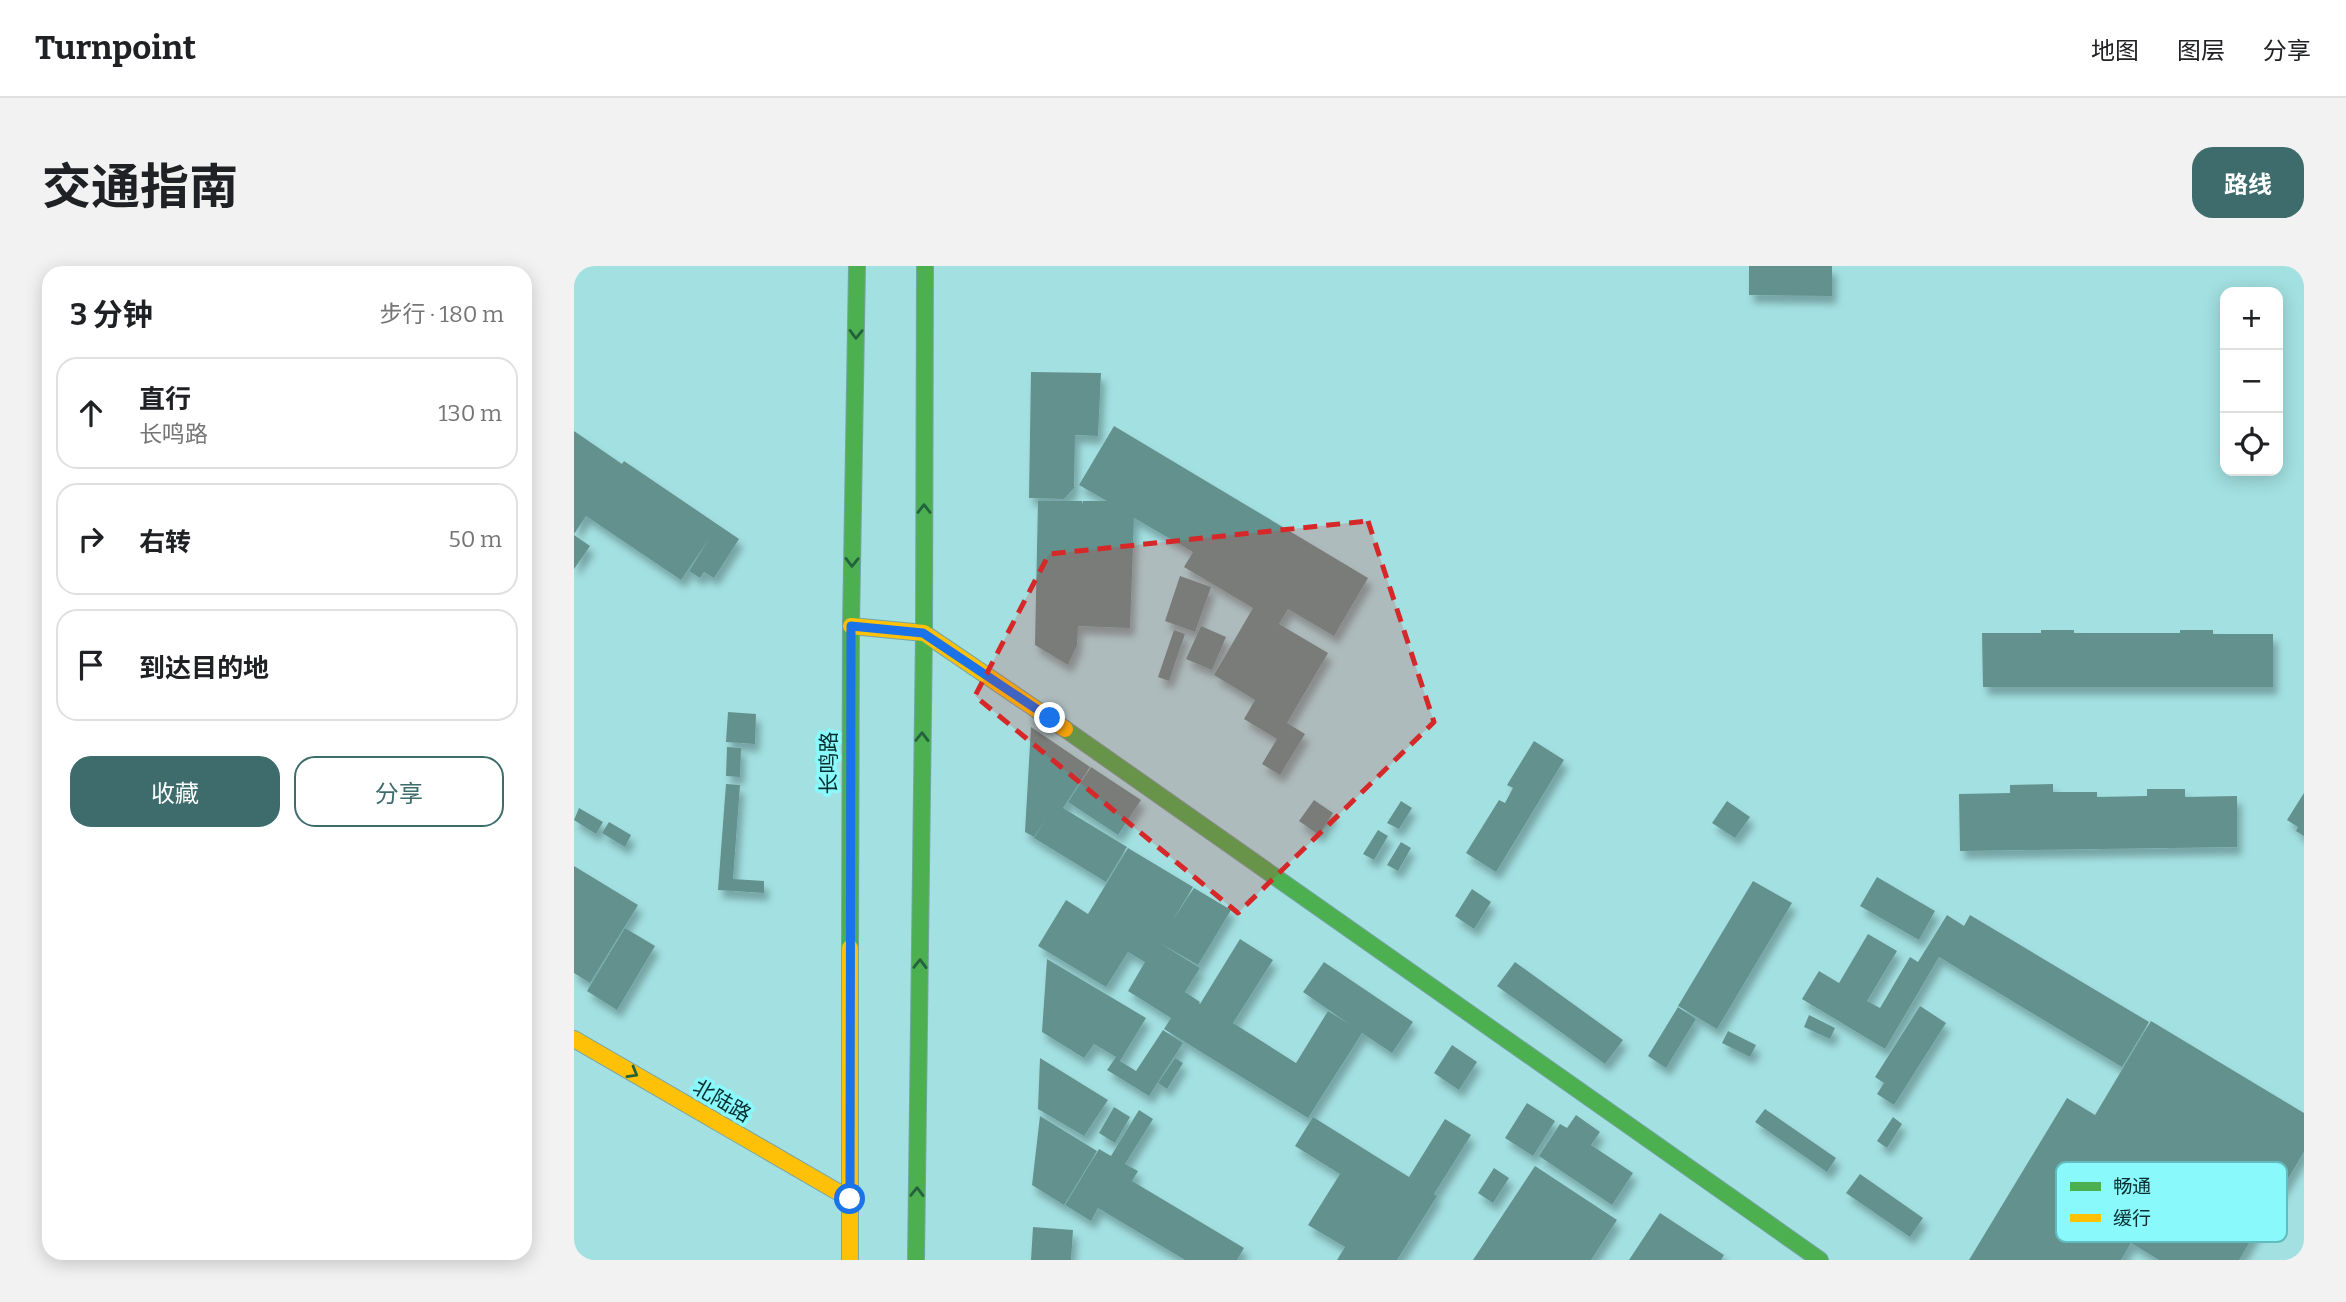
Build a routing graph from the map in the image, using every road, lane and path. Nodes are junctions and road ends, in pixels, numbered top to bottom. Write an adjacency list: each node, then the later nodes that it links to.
1 (857, 266): 3 (main road, 长鸣路, one-way to 3)
2 (925, 266): 4 (main road, one-way to 2)
3 (851, 626): 4 (main road); 6 (main road, 长鸣路)
4 (923, 633): 8 (main road, one-way to 4); 9 (main road)
5 (574, 1039): 6 (main road, 北陆路, one-way to 6)
6 (850, 1199): 7 (main road, 长鸣路)
7 (850, 1260)
8 (916, 1260)
9 (1820, 1260)

